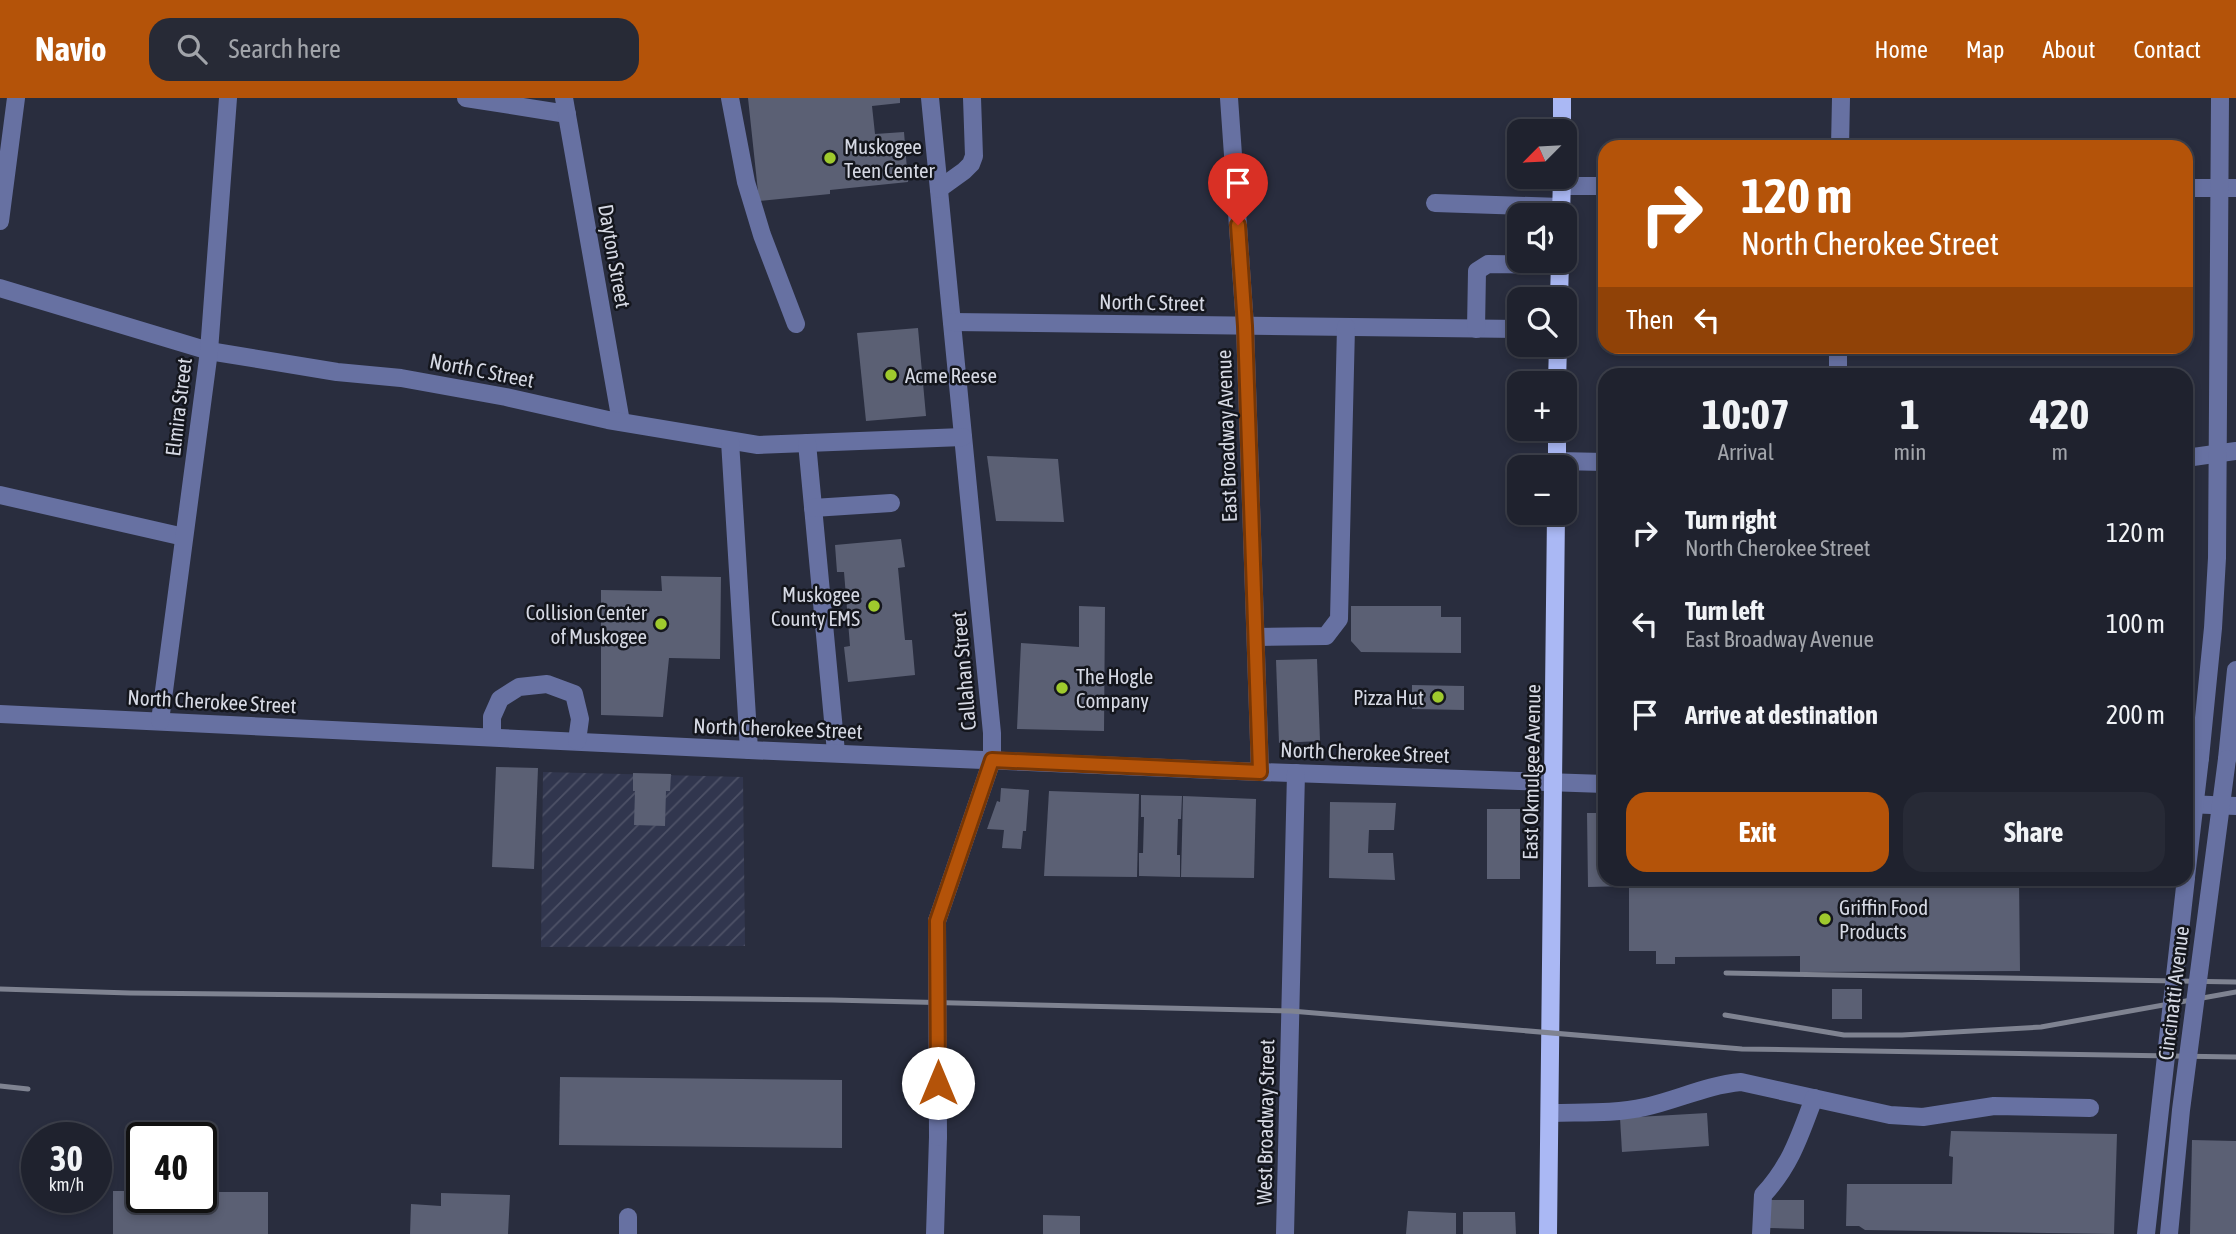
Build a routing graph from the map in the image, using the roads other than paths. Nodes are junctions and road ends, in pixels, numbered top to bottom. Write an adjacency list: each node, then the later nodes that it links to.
1 (16, 98): 21 (street)
2 (228, 98): 30 (street, Elmira Street)
3 (466, 98): 11 (street)
4 (730, 98): 25 (street)
5 (930, 98): 18 (street, Callahan Street)
6 (972, 98): 18 (street)
7 (1229, 98): 26 (street, East Broadway Avenue)
8 (1562, 98): 12 (main road)
9 (1841, 98): 13 (street)
10 (2220, 98): 17 (street, Cincinatti Avenue)
11 (566, 106): 31 (street, Dayton Street)
12 (1562, 119)
13 (1840, 140)
14 (1577, 183): 15 (street)
15 (1598, 185)
16 (2193, 188): 17 (street)
17 (2227, 188): 36 (street, Cincinatti Avenue)
18 (939, 189): 24 (street, Callahan Street)
19 (1435, 203): 20 (street)
20 (1507, 208)
21 (0, 222)
22 (1507, 264): 28 (street)
23 (0, 288): 30 (street, North C Street)
24 (952, 322): 26 (street, North C Street); 32 (street, Callahan Street)
25 (796, 324)
26 (1245, 326): 27 (street, North C Street); 45 (street, East Broadway Avenue)
27 (1346, 327): 28 (street, North C Street); 45 (street)
28 (1476, 329): 29 (street, North C Street)
29 (1507, 329)
30 (209, 351): 31 (street, North C Street); 44 (street, Elmira Street)
31 (621, 422): 33 (street, North C Street)
32 (963, 437): 34 (street, North C Street); 53 (street, Callahan Street)
33 (730, 441): 34 (street, North C Street); 51 (street)
34 (807, 443): 42 (street)
35 (2236, 451): 36 (street)
36 (2217, 454): 37 (street); 60 (street, Cincinatti Avenue, bridge)
37 (2193, 457)
38 (1598, 462): 39 (street)
39 (1577, 463)
40 (0, 495): 44 (street)
41 (891, 503): 42 (street)
42 (813, 508): 52 (street)
43 (1556, 525): 56 (main road, East Okmulgee Avenue)
44 (184, 537): 48 (street, Elmira Street)
45 (1256, 638): 54 (street, East Broadway Avenue)
46 (2236, 670): 70 (street, Cincinatti Avenue, bridge)
47 (0, 714): 48 (street, North Cherokee Street)
48 (160, 721): 49 (street, North Cherokee Street)
49 (492, 737): 50 (street, North Cherokee Street); 50 (street)
50 (577, 741): 51 (street, North Cherokee Street)
51 (749, 750): 52 (street, North Cherokee Street)
52 (836, 752): 53 (street, North Cherokee Street)
53 (992, 760): 54 (street, North Cherokee Street); 65 (street, Callahan Street, bridge)
54 (1260, 772): 55 (street, North Cherokee Street)
55 (1296, 773): 56 (street, North Cherokee Street); 66 (street, West Broadway Street)
56 (1554, 781): 57 (street, North Cherokee Street); 64 (main road, East Okmulgee Avenue)
57 (1598, 783)
58 (2193, 804): 59 (street)
59 (2236, 806)
60 (2193, 818)
61 (2185, 886): 69 (street, Cincinatti Avenue, bridge)
62 (1814, 1098): 63 (street); 64 (street); 68 (street)
63 (2090, 1108)
64 (1551, 1113): 67 (main road, East Okmulgee Avenue)
65 (935, 1234)
66 (1285, 1234)
67 (1548, 1234)
68 (1761, 1234)
69 (2146, 1234)
70 (2169, 1234)

